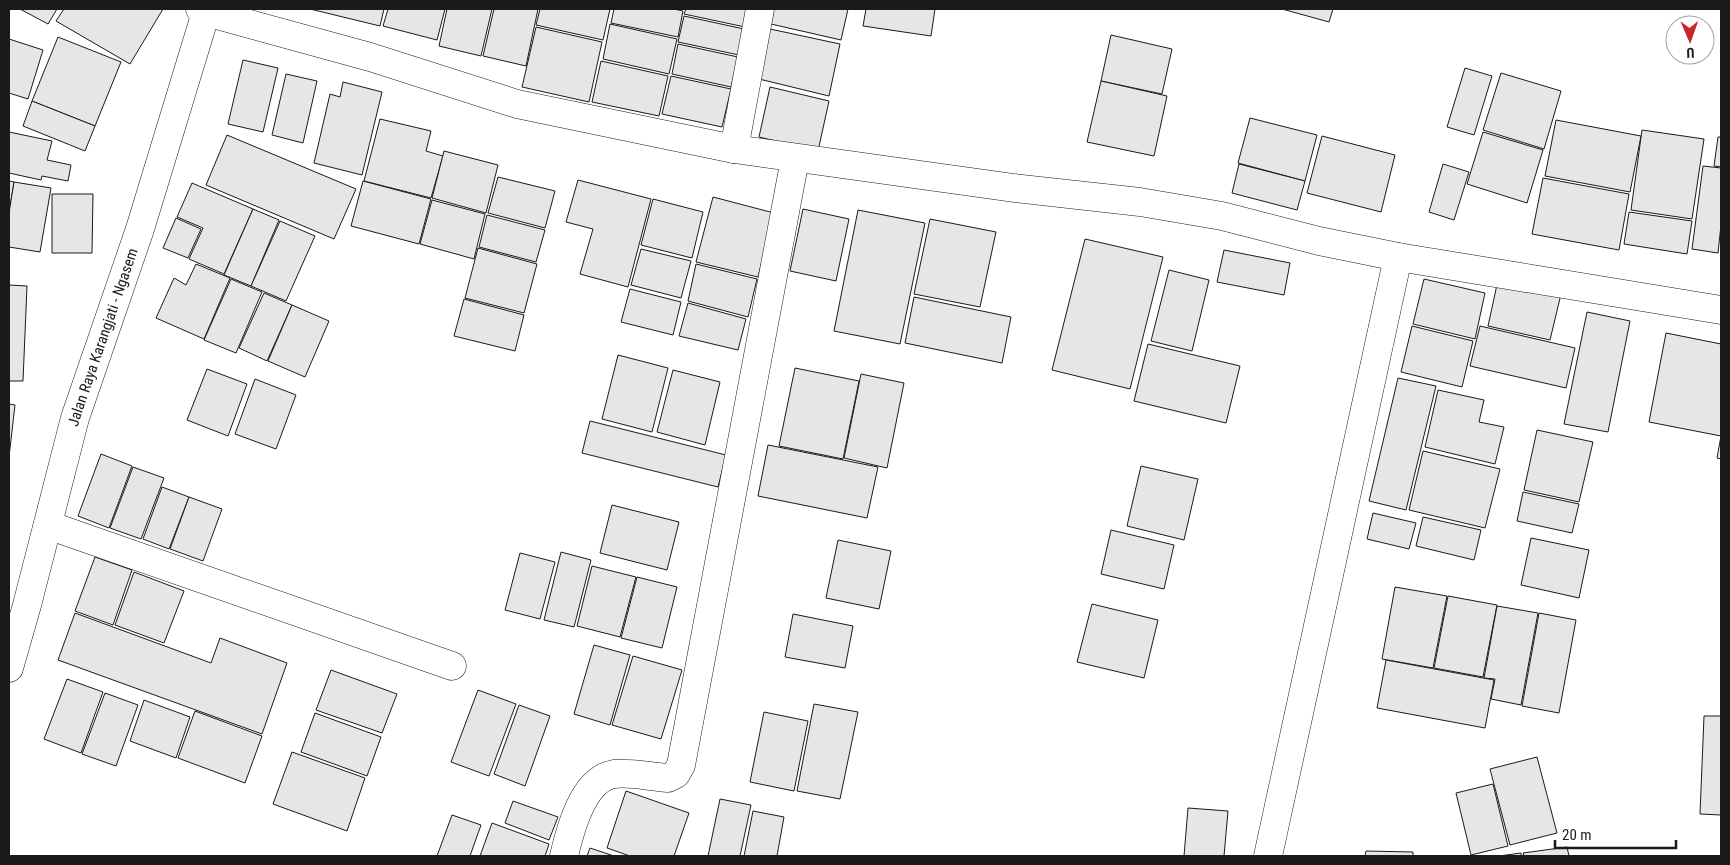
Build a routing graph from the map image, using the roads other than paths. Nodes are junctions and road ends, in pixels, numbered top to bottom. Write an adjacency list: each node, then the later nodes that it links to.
1 (760, 9): 3 (street)
2 (204, 10): 3 (street); 7 (street, Jalan Raya Karangjati - Ngasem)
3 (734, 149): 4 (street)
4 (796, 159): 5 (street); 10 (street)
5 (1398, 257): 6 (street); 11 (street)
6 (1721, 310)
7 (48, 525): 8 (street); 9 (street, Jalan Raya Karangjati - Ngasem)
8 (452, 666)
9 (9, 668)
10 (564, 856)
11 (1268, 856)

